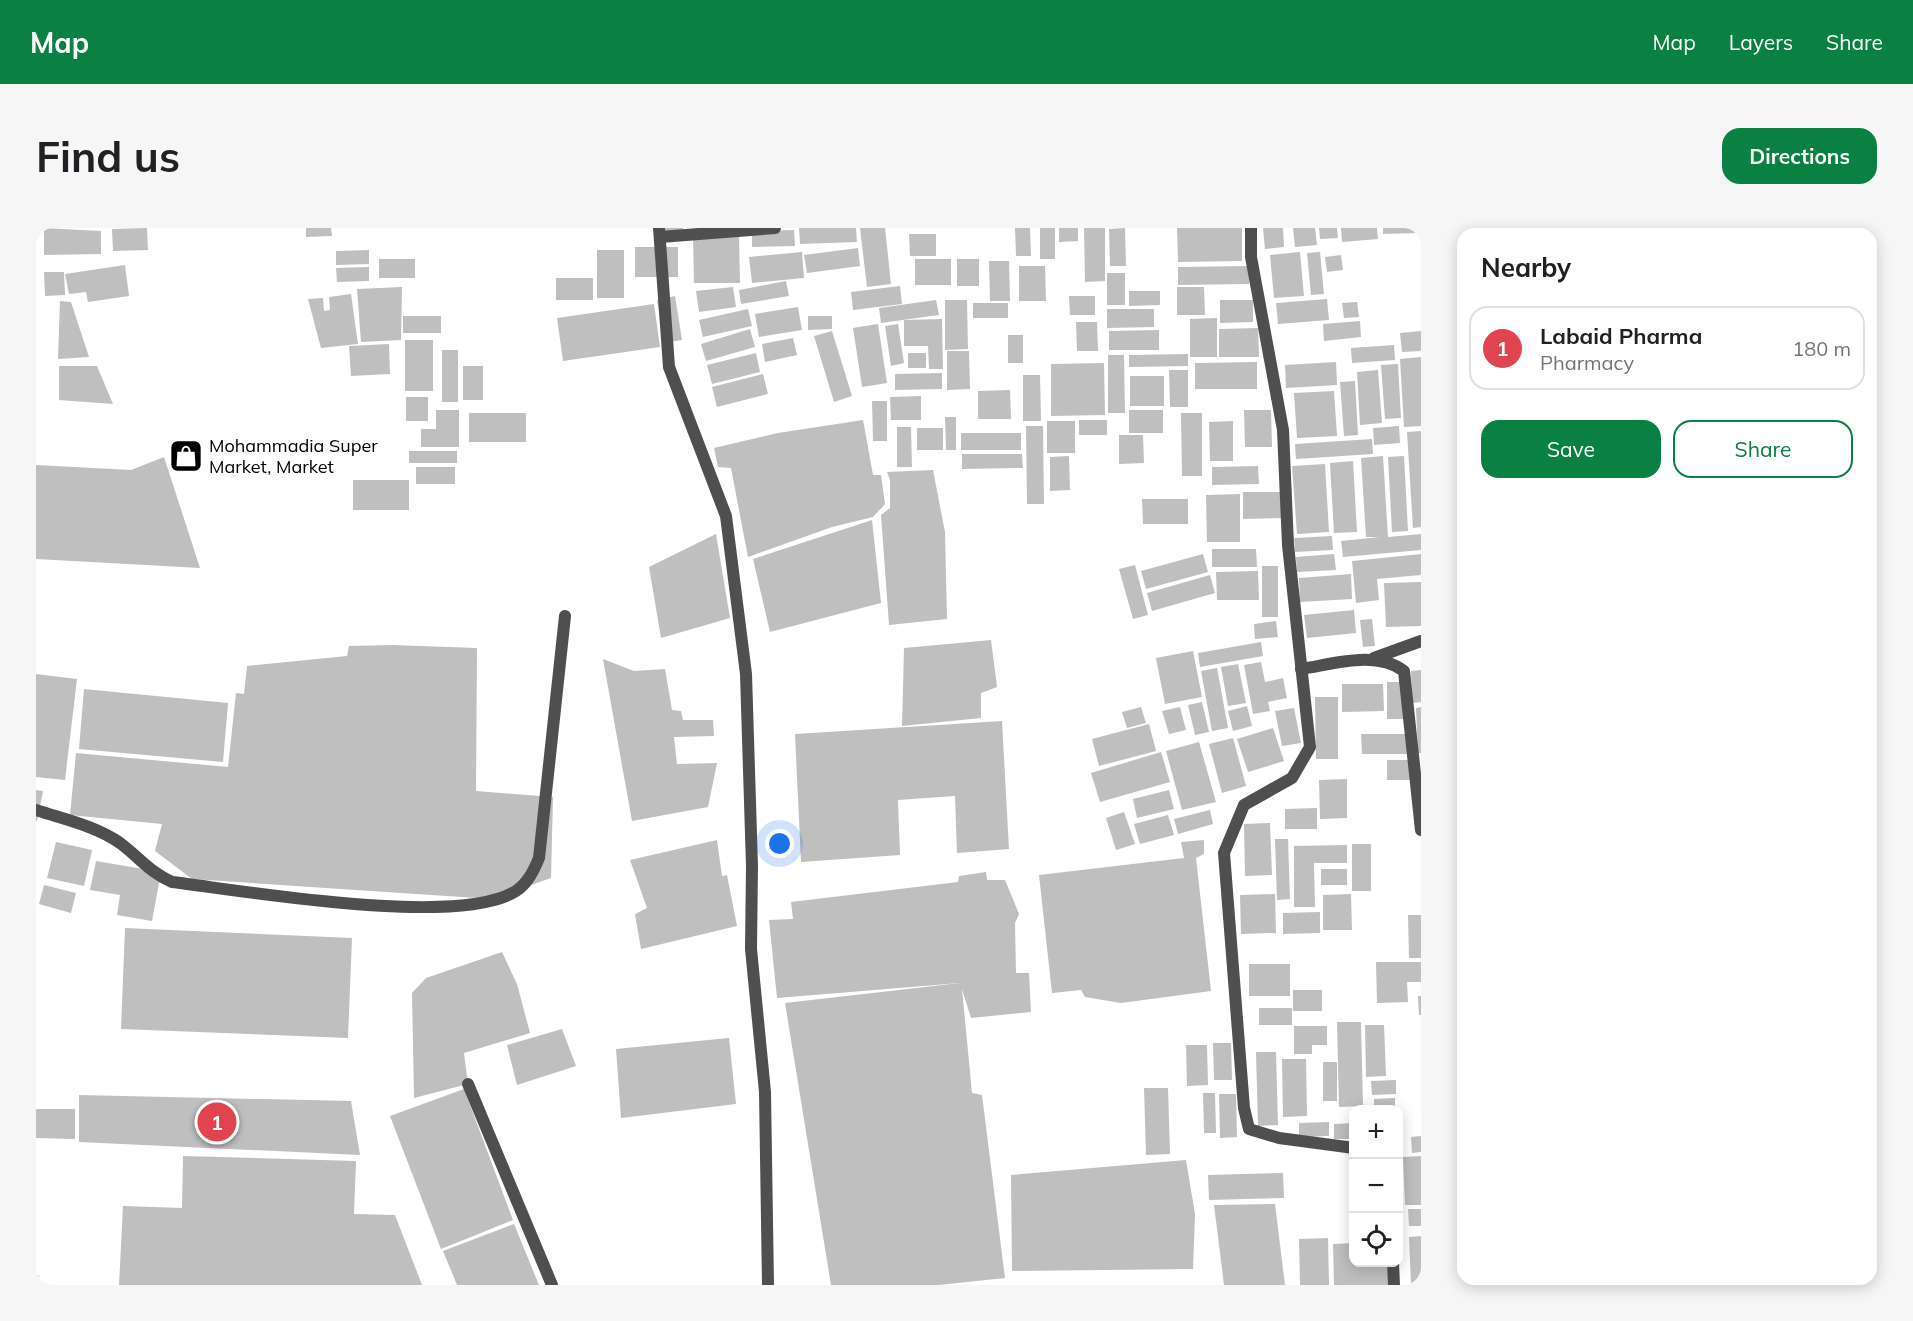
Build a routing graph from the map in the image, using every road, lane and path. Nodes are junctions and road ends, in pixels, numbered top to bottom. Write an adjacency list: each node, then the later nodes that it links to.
1 (775, 228): 3 (street)
2 (1251, 228): 7 (street)
3 (659, 232): 14 (street)
4 (565, 616): 8 (street)
5 (1421, 642): 6 (street)
6 (1371, 659): 7 (street); 9 (street)
7 (1301, 669): 11 (street)
8 (36, 810)
9 (1421, 830)
10 (468, 1084): 13 (street)
11 (1349, 1147)
12 (1393, 1267): 15 (street)
13 (552, 1285)
14 (768, 1285)
15 (1394, 1285)

